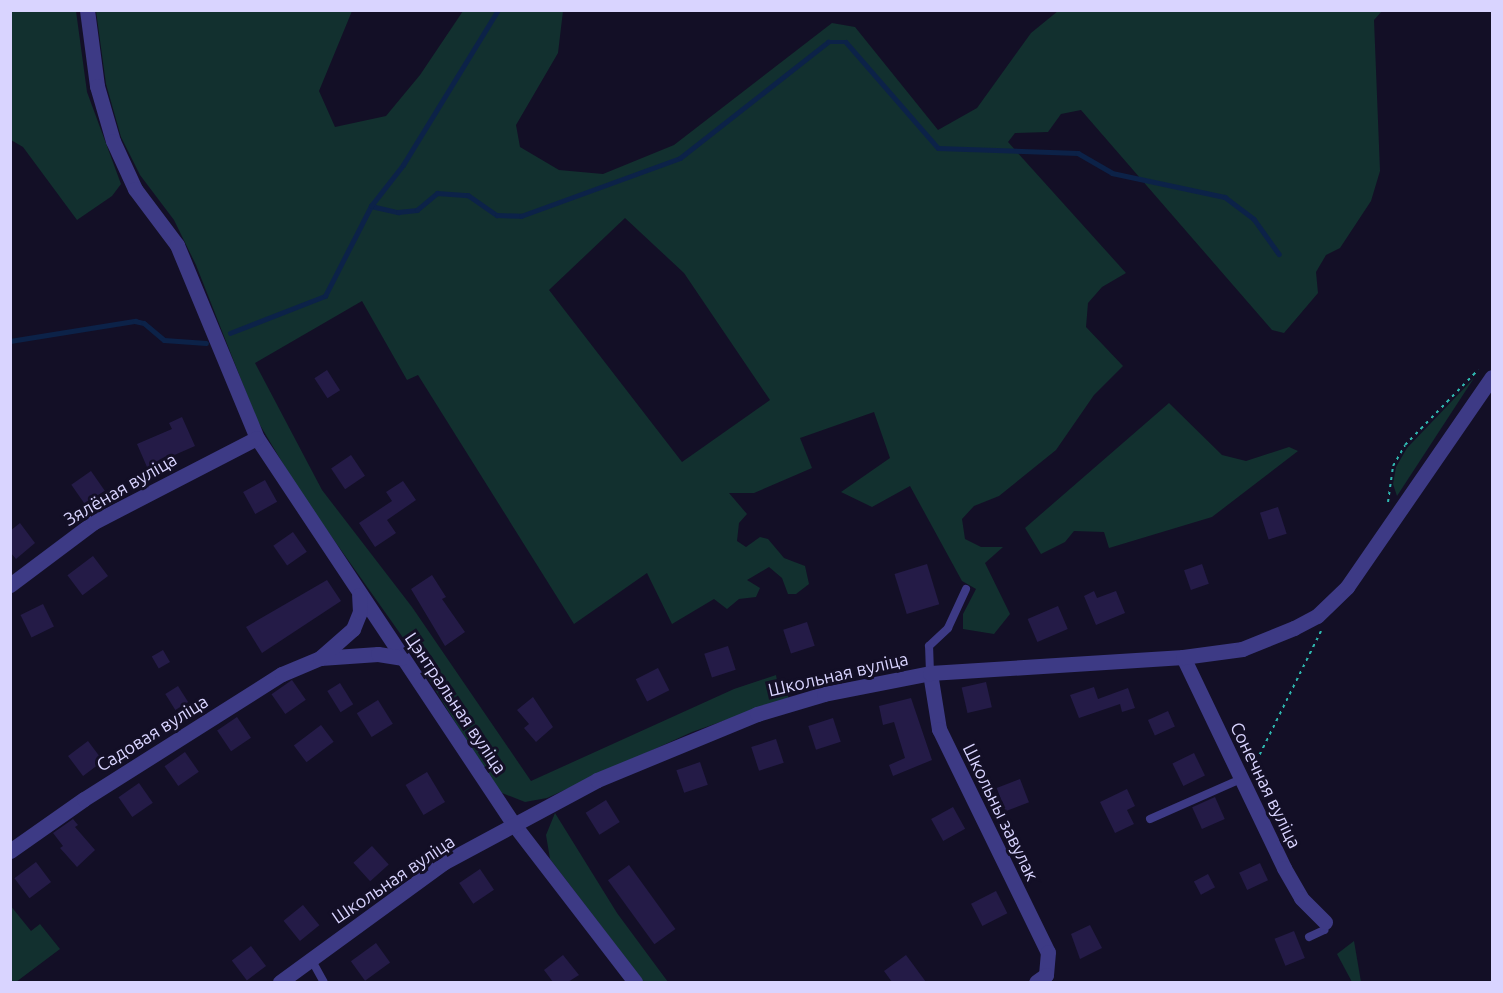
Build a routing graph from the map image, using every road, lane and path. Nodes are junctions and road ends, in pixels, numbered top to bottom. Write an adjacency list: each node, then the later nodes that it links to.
1 (87, 10): 3 (street, Цэнтральная вуліца)
2 (1489, 371): 4 (street, Школьная вуліца); 4 (path)
3 (257, 438): 5 (street, Зялёная вуліца); 7 (street, Цэнтральная вуліца)
4 (1386, 527): 8 (street, Школьная вуліца)
5 (10, 585)
6 (966, 590): 12 (lane)
7 (359, 595): 10 (street, Садовая вуліца); 11 (street, Цэнтральная вуліца)
8 (1317, 616): 9 (street, Школьная вуліца); 13 (path)
9 (1183, 657): 12 (street, Школьная вуліца); 13 (street, Сонечная вуліца)
10 (320, 658): 11 (street, Садовая вуліца); 16 (street, Садовая вуліца)
11 (402, 658): 15 (street, Цэнтральная вуліца)
12 (930, 673): 15 (street, Школьная вуліца); 23 (street, Школьны завулак)
13 (1241, 779): 14 (lane); 17 (street, Сонечная вуліца)
14 (1150, 819)
15 (515, 826): 19 (street, Школьная вуліца); 22 (street, Цэнтральная вуліца)
16 (10, 851)
17 (1324, 922): 18 (lane)
18 (1309, 937)
19 (311, 959): 20 (street, Школьная вуліца); 21 (lane)
20 (280, 982)
21 (324, 982)
22 (635, 982)
23 (1036, 982)

